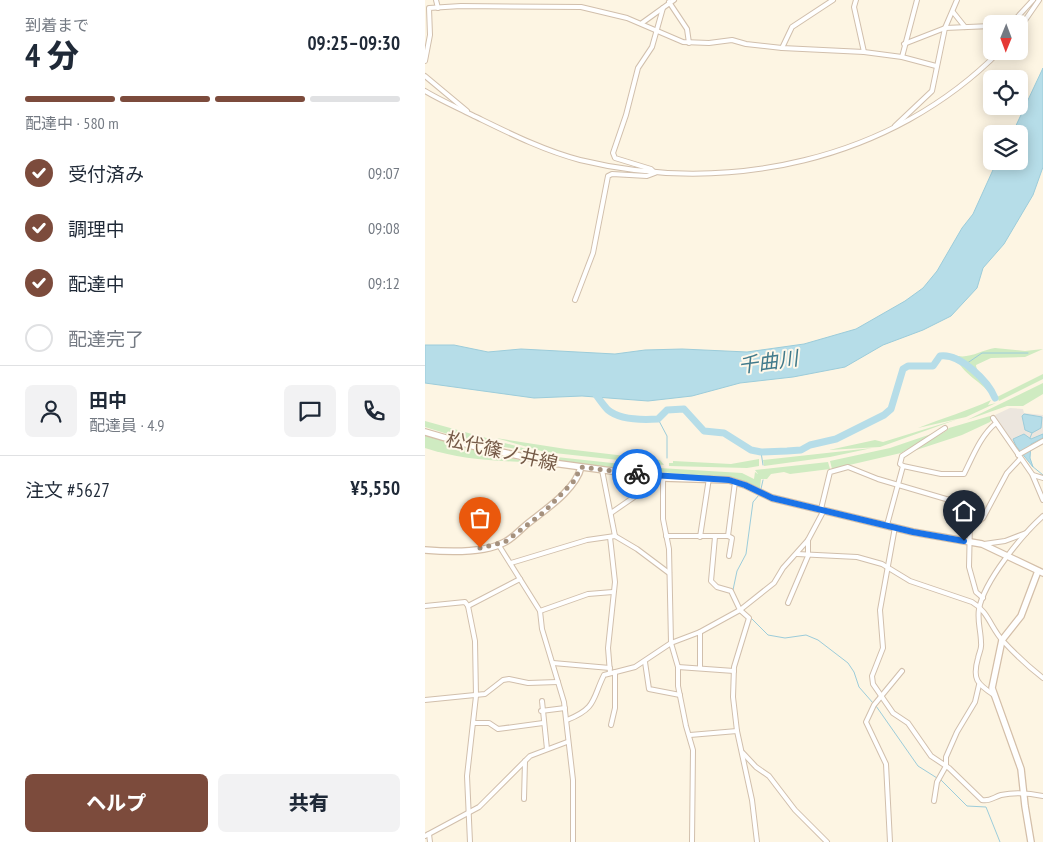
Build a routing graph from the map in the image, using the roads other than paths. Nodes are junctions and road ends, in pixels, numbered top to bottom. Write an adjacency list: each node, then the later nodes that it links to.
1 (436, 0): 9 (street)
2 (833, 0): 21 (street)
3 (856, 0): 22 (street)
4 (917, 0): 20 (street)
5 (957, 0): 11 (street)
6 (1033, 0): 12 (street)
7 (1039, 0): 13 (street)
8 (672, 1): 10 (street); 19 (street)
9 (437, 8): 14 (street); 25 (street)
10 (663, 8): 14 (street); 18 (street)
11 (953, 12): 16 (street); 17 (street)
12 (1019, 15)
13 (1028, 16)
14 (642, 24): 18 (street)
15 (983, 27): 17 (street)
16 (945, 28): 17 (street); 20 (street); 26 (street)
17 (965, 28)
18 (657, 30): 19 (street); 31 (street)
19 (689, 43): 21 (street)
20 (905, 44): 23 (street)
21 (782, 48): 22 (street)
22 (864, 52): 23 (street)
23 (902, 57): 26 (street)
24 (990, 60): 30 (street)
25 (425, 62)
26 (936, 66): 30 (street)
27 (425, 76): 29 (street)
28 (425, 90): 29 (street)
29 (473, 115): 31 (street)
30 (894, 128): 31 (street)
31 (655, 173): 32 (street)
32 (575, 300)
33 (993, 418): 34 (street)
34 (997, 423): 38 (street); 39 (street)
35 (945, 428): 39 (street)
36 (425, 432): 40 (main road, 松代篠ノ井線)
37 (1043, 442): 38 (street)
38 (1019, 456): 42 (street); 53 (street)
39 (903, 466): 48 (street)
40 (581, 467): 41 (main road, 松代篠ノ井線); 64 (main road)
41 (602, 470): 43 (main road, 松代篠ノ井線); 51 (street)
42 (1033, 475): 46 (street); 49 (street)
43 (652, 476): 44 (main road, 松代篠ノ井線); 51 (street)
44 (663, 478): 45 (main road, 松代篠ノ井線); 58 (street)
45 (709, 478): 47 (main road, 松代篠ノ井線); 60 (street)
46 (1043, 478)
47 (735, 482): 50 (main road, 松代篠ノ井線); 59 (street)
48 (897, 485): 50 (street); 53 (street); 54 (street)
49 (1043, 500)
50 (823, 510): 54 (main road, 松代篠ノ井線); 62 (street)
51 (611, 513): 57 (street)
52 (1043, 516): 56 (street)
53 (970, 522): 63 (street)
54 (887, 525): 55 (main road, 松代篠ノ井線)
55 (895, 527): 63 (main road, 松代篠ノ井線); 72 (street)
56 (1028, 532): 65 (street); 70 (street)
57 (612, 536): 71 (street); 74 (street); 76 (street)
58 (666, 536): 60 (street); 74 (street)
59 (728, 536): 61 (street); 69 (street)
60 (699, 537): 61 (street)
61 (715, 537): 82 (street)
62 (808, 540): 67 (street); 68 (street)
63 (970, 542): 65 (main road, 松代篠ノ井線); 77 (street)
64 (498, 544): 66 (main road); 71 (street)
65 (982, 544): 70 (main road, 松代篠ノ井線)
66 (425, 550)
67 (797, 554): 68 (street); 82 (street)
68 (809, 554): 72 (street); 78 (street)
69 (729, 556)
70 (1009, 556): 73 (main road, 松代篠ノ井線); 77 (street)
71 (511, 563): 75 (street)
72 (887, 567): 81 (street); 101 (street)
73 (1041, 572): 85 (main road)
74 (669, 573): 86 (street)
75 (521, 579): 80 (street); 83 (street)
76 (613, 592): 83 (street); 91 (street)
77 (983, 598): 81 (street)
78 (788, 603)
79 (425, 606): 80 (street)
80 (468, 606): 100 (street)
81 (979, 607): 85 (street); 97 (street)
82 (740, 610): 84 (street); 92 (street)
83 (540, 611): 88 (street)
84 (700, 632): 86 (street); 90 (street)
85 (1002, 640): 95 (street); 98 (main road)
86 (671, 643): 87 (street); 89 (street)
87 (645, 662): 94 (street); 99 (street)
88 (553, 663): 91 (street); 96 (street)
89 (678, 667): 90 (street); 99 (street)
90 (700, 668): 92 (street)
91 (610, 670): 94 (street); 106 (street)
92 (733, 671): 110 (street)
93 (902, 671): 101 (street)
94 (615, 672): 109 (street)
95 (1043, 678)
96 (558, 682): 100 (street); 104 (street)
97 (979, 685): 98 (street); 116 (street)
98 (994, 694): 117 (main road)
99 (680, 695): 111 (street)
100 (476, 696): 102 (street); 107 (street)
101 (881, 697): 116 (street); 129 (street)
102 (425, 700)
103 (542, 701): 105 (street)
104 (565, 708): 105 (street); 106 (street)
105 (541, 711): 108 (street)
106 (567, 720): 112 (street)
107 (474, 723): 108 (street); 121 (street)
108 (543, 723): 113 (street)
109 (611, 726)
110 (737, 731): 111 (street); 114 (street)
111 (690, 735): 126 (street)
112 (567, 742): 113 (street); 125 (street)
113 (547, 749): 115 (street)
114 (743, 752): 127 (street); 128 (street)
115 (525, 760): 119 (street); 121 (street)
116 (946, 766): 117 (street); 120 (street)
117 (1024, 793): 118 (street); 130 (main road)
118 (1043, 796)
119 (525, 799)
120 (934, 801)
121 (468, 814): 122 (street); 124 (street)
122 (427, 835): 123 (street)
123 (430, 842)
124 (470, 842)
125 (573, 842)
126 (692, 842)
127 (757, 842)
128 (827, 842)
129 (890, 842)
130 (1031, 842)

